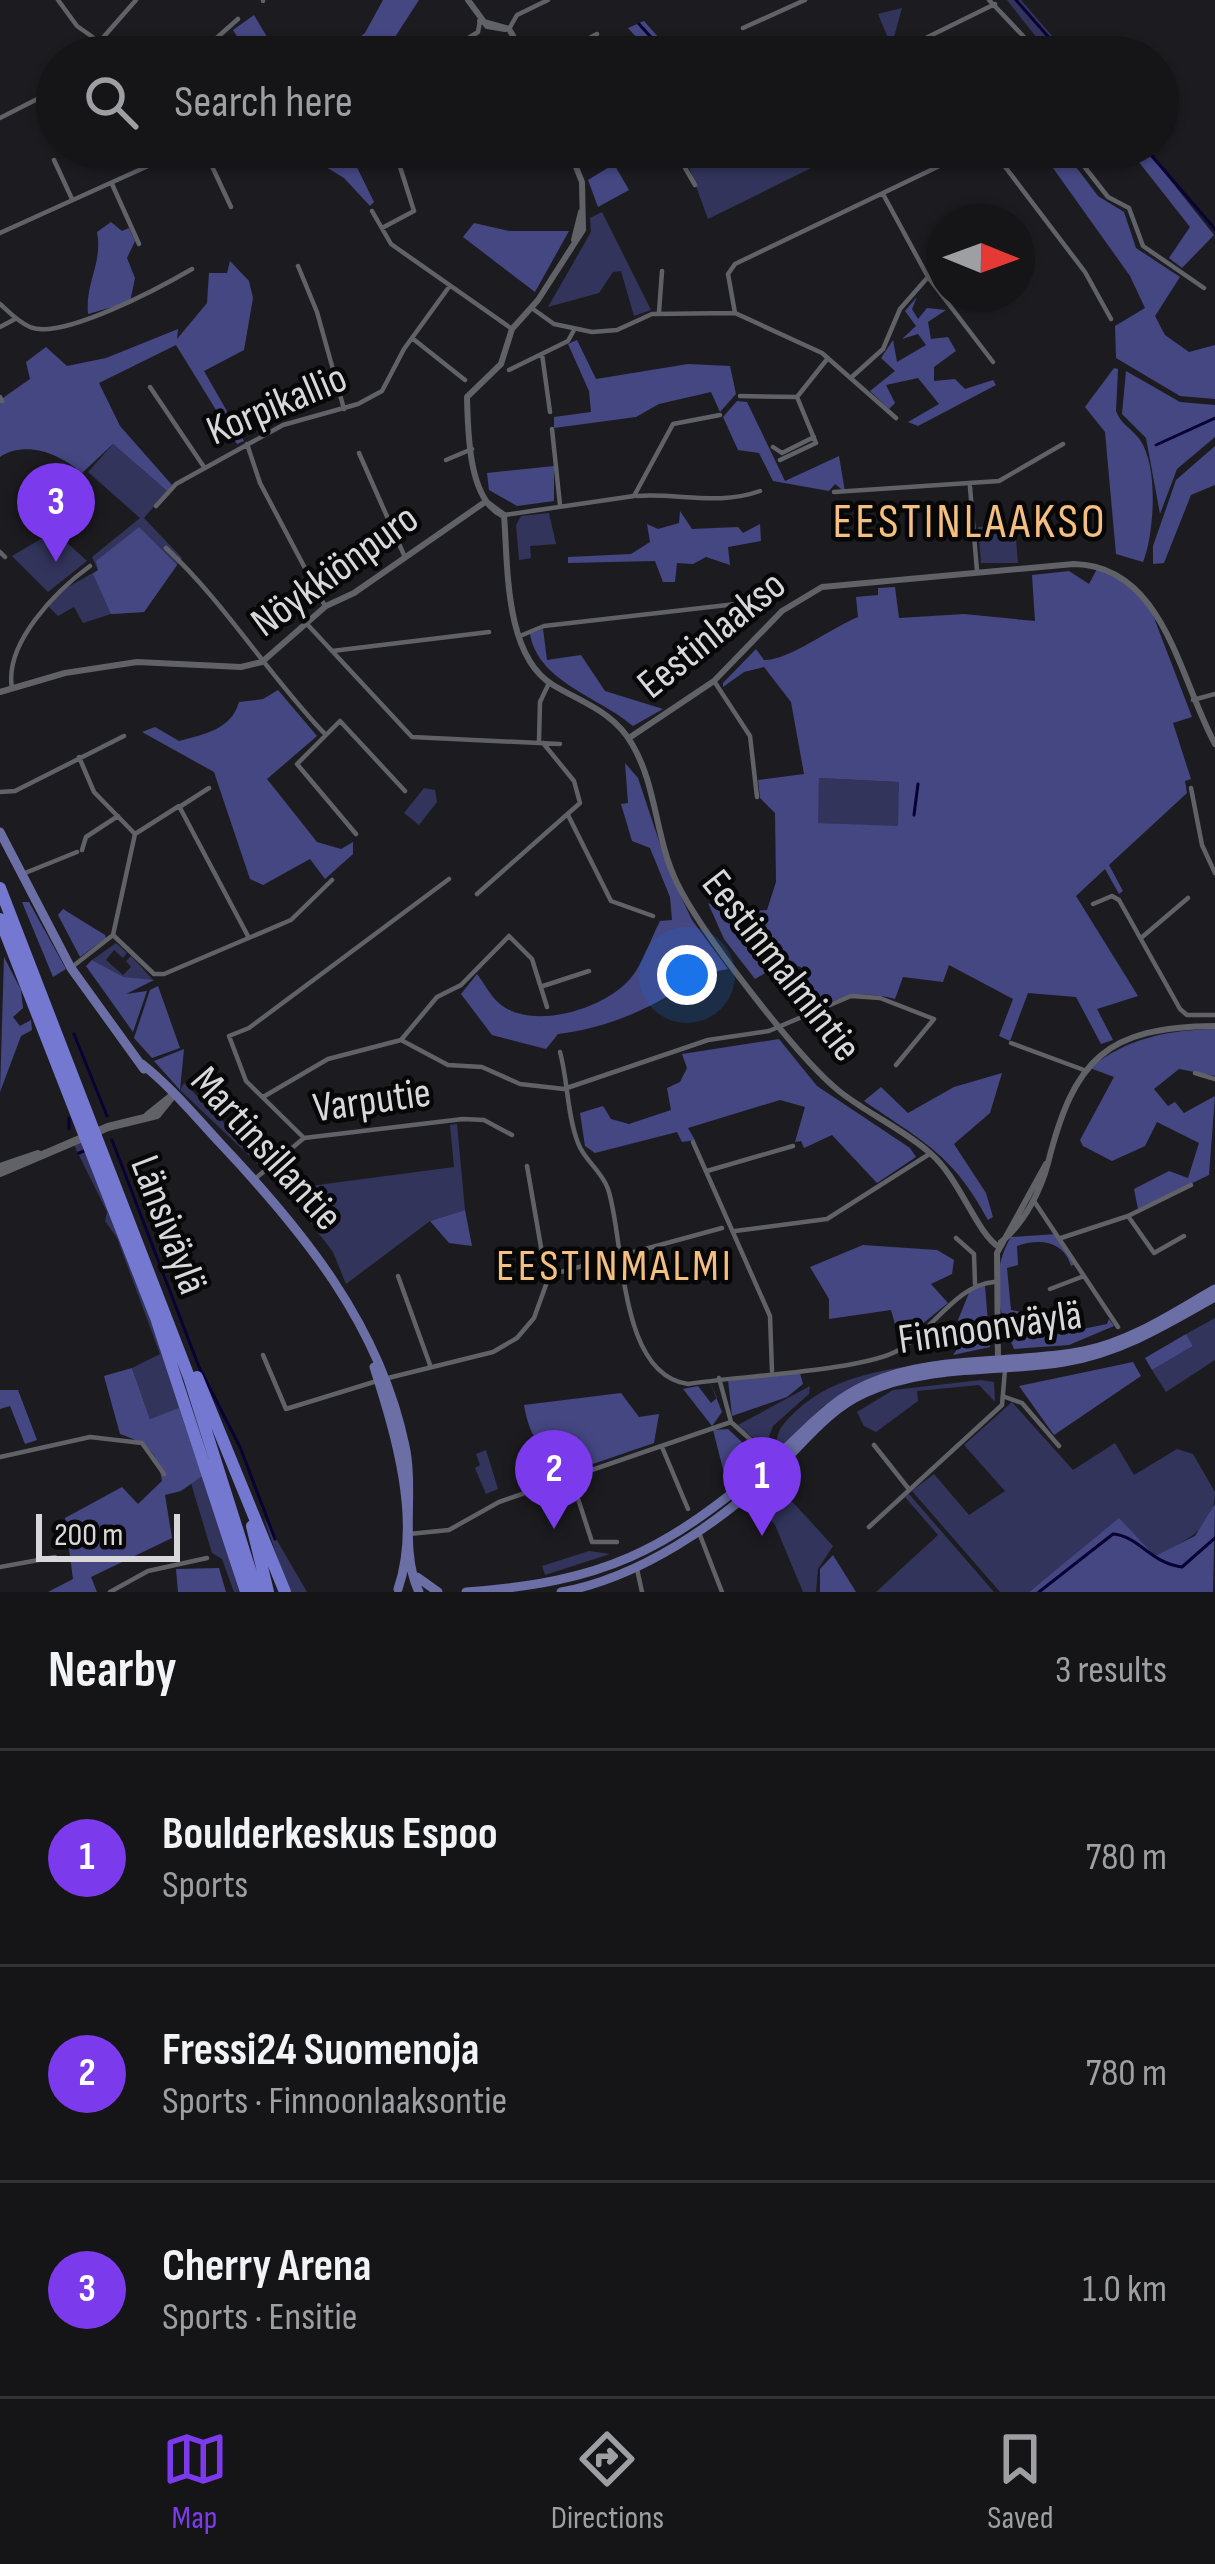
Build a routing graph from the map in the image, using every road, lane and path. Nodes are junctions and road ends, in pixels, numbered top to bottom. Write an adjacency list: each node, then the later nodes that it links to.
1 (58, 0): 12 (street)
2 (136, 0): 13 (street)
3 (468, 0): 8 (street)
4 (548, 0): 10 (street)
5 (805, 0): 9 (street)
6 (992, 2): 18 (street); 19 (street)
7 (238, 20): 14 (street)
8 (480, 21): 10 (street); 15 (street)
9 (743, 28)
10 (509, 29): 16 (street)
11 (597, 34): 17 (street)
12 (91, 36)
13 (105, 36)
14 (219, 36)
15 (472, 36)
16 (513, 36)
17 (593, 36)
18 (927, 36)
19 (1024, 36)
20 (36, 100): 21 (street)
21 (0, 118)
22 (58, 168): 34 (street)
23 (144, 168): 31 (street)
24 (213, 168): 35 (street)
25 (401, 168): 37 (street)
26 (576, 168): 48 (street)
27 (685, 168): 32 (street)
28 (936, 168): 33 (street)
29 (1006, 168): 53 (street)
30 (1085, 168): 46 (street)
31 (111, 183): 34 (street); 39 (street)
32 (694, 184)
33 (883, 194): 43 (street); 50 (street)
34 (72, 200): 38 (street)
35 (231, 207)
36 (372, 211): 37 (street)
37 (382, 228): 45 (street)
38 (0, 233)
39 (140, 244)
40 (298, 266): 67 (street)
41 (192, 269): 52 (street)
42 (662, 271): 51 (street)
43 (927, 275)
44 (927, 278): 62 (street)
45 (449, 287): 55 (street); 57 (street, Korpikallio)
46 (1204, 288)
47 (0, 304): 52 (street)
48 (532, 309): 55 (street); 56 (street)
49 (955, 312): 60 (street)
50 (735, 313): 51 (street); 59 (street)
51 (659, 314): 56 (street)
52 (15, 319): 54 (street)
53 (1111, 319)
54 (0, 327)
55 (512, 329): 76 (street)
56 (574, 330): 58 (street)
57 (412, 338): 63 (street); 67 (street, Korpikallio)
58 (542, 354): 61 (street); 68 (street)
59 (828, 358): 62 (street); 66 (street)
60 (993, 362)
61 (509, 370)
62 (853, 376): 70 (street)
63 (465, 380)
64 (150, 387): 80 (street)
65 (740, 395): 66 (street)
66 (797, 397): 72 (street)
67 (344, 409): 73 (street, Korpikallio)
68 (550, 412)
69 (720, 415): 84 (street)
70 (896, 418)
71 (552, 428): 86 (street)
72 (814, 437): 75 (street); 79 (street)
73 (247, 444): 80 (street, Korpikallio); 94 (street)
74 (1063, 444): 81 (street)
75 (773, 447)
76 (472, 449): 78 (street); 85 (street)
77 (358, 453): 90 (street)
78 (446, 460)
79 (780, 460)
80 (205, 468): 87 (street, Korpikallio)
81 (970, 484): 83 (street); 92 (street)
82 (760, 490): 84 (street)
83 (834, 492)
84 (634, 496): 86 (street)
85 (485, 501): 88 (street); 90 (street, Nöykkiönpuro)
86 (560, 505): 88 (street)
87 (156, 506)
88 (504, 515): 97 (street)
89 (166, 548): 99 (street)
90 (404, 555): 94 (street, Nöykkiönpuro)
91 (90, 566): 102 (street)
92 (976, 571): 100 (street, Eestinlaakso); 105 (street, Eestinlaakso)
93 (745, 603): 97 (street)
94 (326, 606): 95 (street, Nöykkiönpuro)
95 (308, 624): 98 (street); 99 (street, Nöykkiönpuro)
96 (489, 632): 98 (street)
97 (520, 636): 101 (street)
98 (332, 651): 109 (street)
99 (262, 662): 102 (street, Nöykkiönpuro); 106 (street)
100 (714, 680): 108 (street, Eestinlaakso); 117 (street)
101 (550, 683): 108 (street); 109 (street)
102 (12, 688): 103 (street, Nöykkiönpuro)
103 (0, 692)
104 (1215, 694): 105 (street)
105 (1193, 700): 111 (street)
106 (325, 734): 115 (street); 123 (street)
107 (124, 736): 112 (street)
108 (629, 738): 142 (street, Eestinmalmintie)
109 (541, 742): 110 (street); 119 (street)
110 (560, 744)
111 (1215, 744)
112 (79, 758): 116 (street); 120 (street)
113 (209, 788): 118 (street)
114 (1191, 788): 124 (street)
115 (405, 791)
116 (0, 792)
117 (757, 797)
118 (179, 806): 122 (street); 135 (street)
119 (568, 815): 129 (street); 132 (street)
120 (118, 816): 122 (street); 125 (street)
121 (0, 832): 125 (main road, Martinsillantie)
122 (135, 834): 134 (street)
123 (356, 834)
124 (1215, 874)
125 (20, 875): 137 (main road, Martinsillantie)
126 (449, 879): 153 (street)
127 (332, 880): 135 (street)
128 (0, 889): 154 (highway, Länsiväylä)
129 (477, 894)
130 (1188, 898): 136 (street)
131 (1094, 904): 136 (street)
132 (653, 916)
133 (0, 919): 154 (highway, Länsiväylä)
134 (113, 934): 135 (street); 137 (street)
135 (249, 938)
136 (1141, 938): 141 (street)
137 (71, 968): 152 (main road, Martinsillantie)
138 (589, 971): 139 (street)
139 (541, 987): 140 (street); 144 (street)
140 (547, 1007)
141 (1215, 1015)
142 (783, 1026): 147 (street); 151 (street); 159 (street, Eestinmalmintie)
143 (1215, 1026): 148 (street)
144 (401, 1040): 151 (street); 153 (street)
145 (1011, 1043): 148 (street)
146 (560, 1052): 151 (street)
147 (896, 1065)
148 (1084, 1070): 165 (street)
149 (1195, 1073): 150 (street)
150 (1215, 1078)
151 (570, 1088): 173 (street)
152 (172, 1097): 161 (main road); 163 (main road, Martinsillantie)
153 (263, 1097): 156 (street)
154 (92, 1133): 174 (highway, Länsiväylä); 211 (highway, Länsiväylä)
155 (512, 1135): 156 (street, Varputie)
156 (304, 1138): 163 (street, Varputie)
157 (693, 1142): 162 (street)
158 (793, 1146): 162 (street)
159 (931, 1153): 168 (street); 172 (street, Eestinmalmintie)
160 (527, 1166): 176 (street)
161 (0, 1170)
162 (706, 1172): 168 (street)
163 (253, 1181): 188 (main road, Martinsillantie)
164 (1191, 1185): 166 (street)
165 (1031, 1200): 171 (street); 172 (street)
166 (1128, 1216): 169 (street); 171 (street)
167 (722, 1228): 173 (street)
168 (734, 1231): 186 (street)
169 (1184, 1236)
170 (956, 1238): 179 (street)
171 (1061, 1238): 177 (street)
172 (1000, 1245): 178 (street)
173 (619, 1256): 176 (street); 187 (street)
174 (148, 1266): 196 (highway); 212 (highway, Länsiväylä)
175 (398, 1276): 185 (street)
176 (546, 1276): 185 (street)
177 (1084, 1276): 180 (street); 182 (street)
178 (994, 1282): 179 (street); 184 (street)
179 (975, 1284): 186 (street)
180 (1050, 1289)
181 (1215, 1293): 184 (main road, Finnoonväylä)
182 (1118, 1327)
183 (263, 1355): 188 (street)
184 (1001, 1364): 189 (street); 195 (main road, Finnoonväylä)
185 (430, 1365): 188 (street)
186 (772, 1371): 187 (street)
187 (718, 1378): 190 (street)
188 (382, 1380): 202 (main road, Martinsillantie)
189 (1005, 1395): 192 (street); 199 (street)
190 (730, 1421): 193 (street); 195 (street)
191 (874, 1445): 199 (street)
192 (1060, 1446)
193 (662, 1447): 198 (street); 200 (street)
194 (0, 1457): 197 (street)
195 (776, 1463): 200 (main road, Finnoonväylä)
196 (238, 1473): 213 (highway); 214 (highway)
197 (164, 1474)
198 (571, 1478): 202 (street); 205 (street)
199 (909, 1489): 201 (street)
200 (693, 1520): 205 (main road, Finnoonväylä); 219 (street)
201 (869, 1527)
202 (408, 1534): 207 (main road, Martinsillantie); 209 (main road, Martinsillantie)
203 (55, 1557): 206 (street)
204 (208, 1558): 210 (street)
205 (631, 1564): 208 (street); 217 (main road, Finnoonväylä); 218 (main road, Finnoonväylä)
206 (0, 1567)
207 (411, 1567): 215 (main road, Martinsillantie); 216 (main road)
208 (641, 1590)
209 (396, 1591): 215 (main road)
210 (110, 1592)
211 (244, 1592)
212 (257, 1592)
213 (268, 1592)
214 (285, 1592)
215 (419, 1592)
216 (443, 1592)
217 (466, 1592)
218 (561, 1592)
219 (722, 1592)

